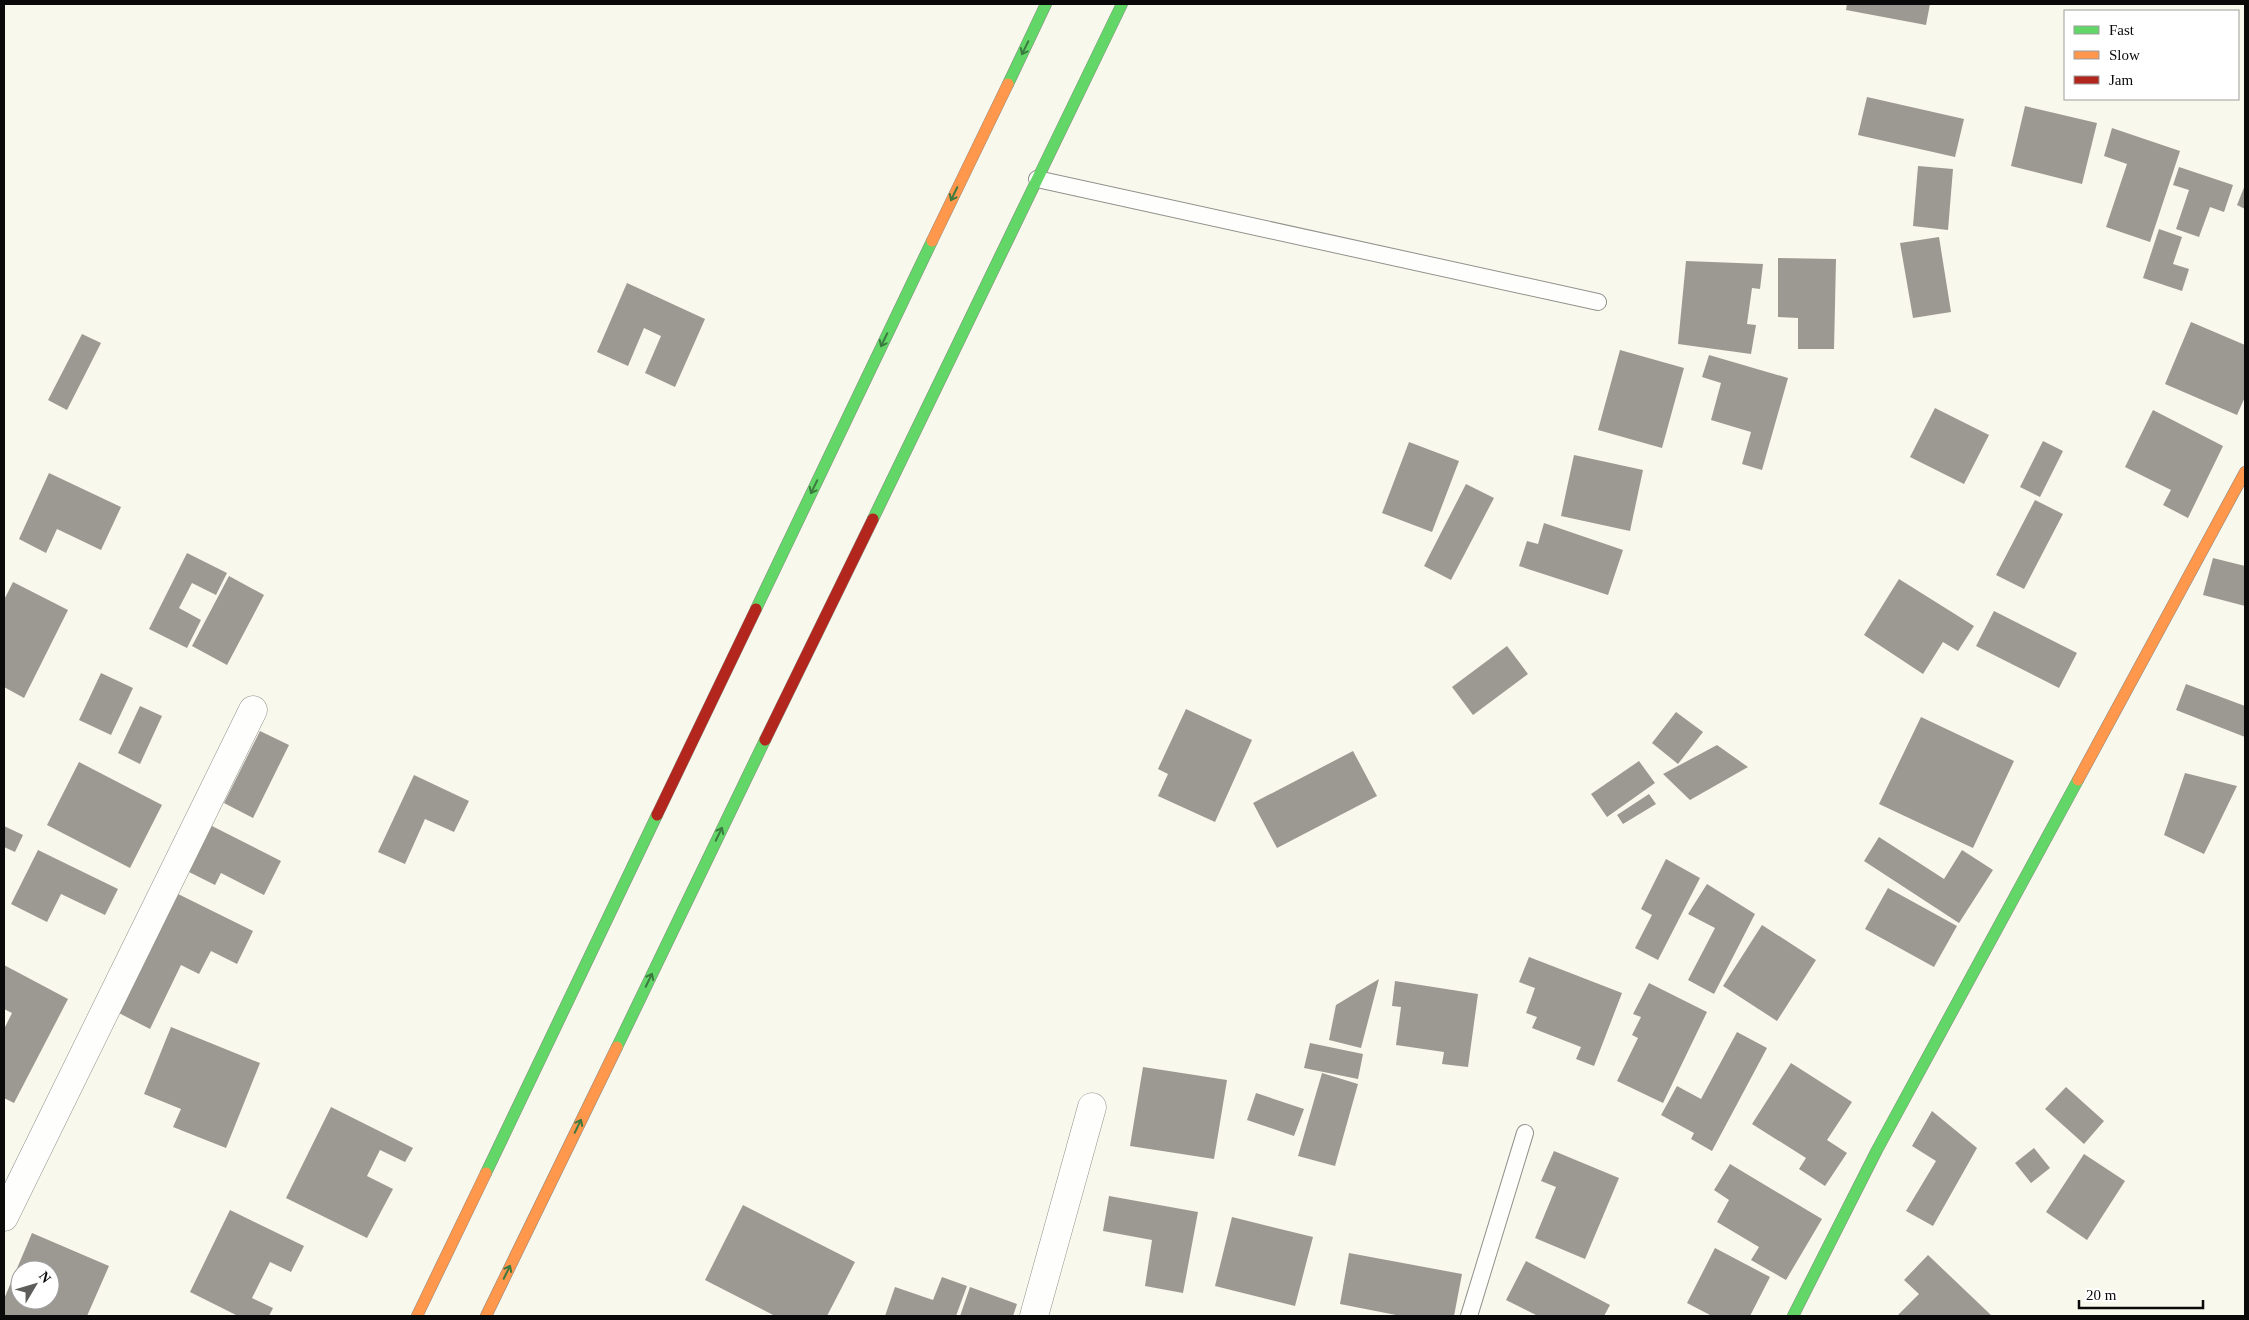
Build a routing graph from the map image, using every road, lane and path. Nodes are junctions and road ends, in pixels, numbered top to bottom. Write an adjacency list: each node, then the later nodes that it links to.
1 (1046, 4): 10 (main road, one-way to 10)
2 (1122, 4): 3 (main road)
3 (1037, 179): 4 (lane); 11 (main road, one-way to 3)
4 (1598, 302)
5 (2245, 472): 14 (main road)
6 (253, 710): 9 (street)
7 (1092, 1107): 12 (street)
8 (1526, 1132): 13 (lane)
9 (4, 1217)
10 (416, 1316)
11 (486, 1316)
12 (1034, 1316)
13 (1469, 1316)
14 (1793, 1316)

